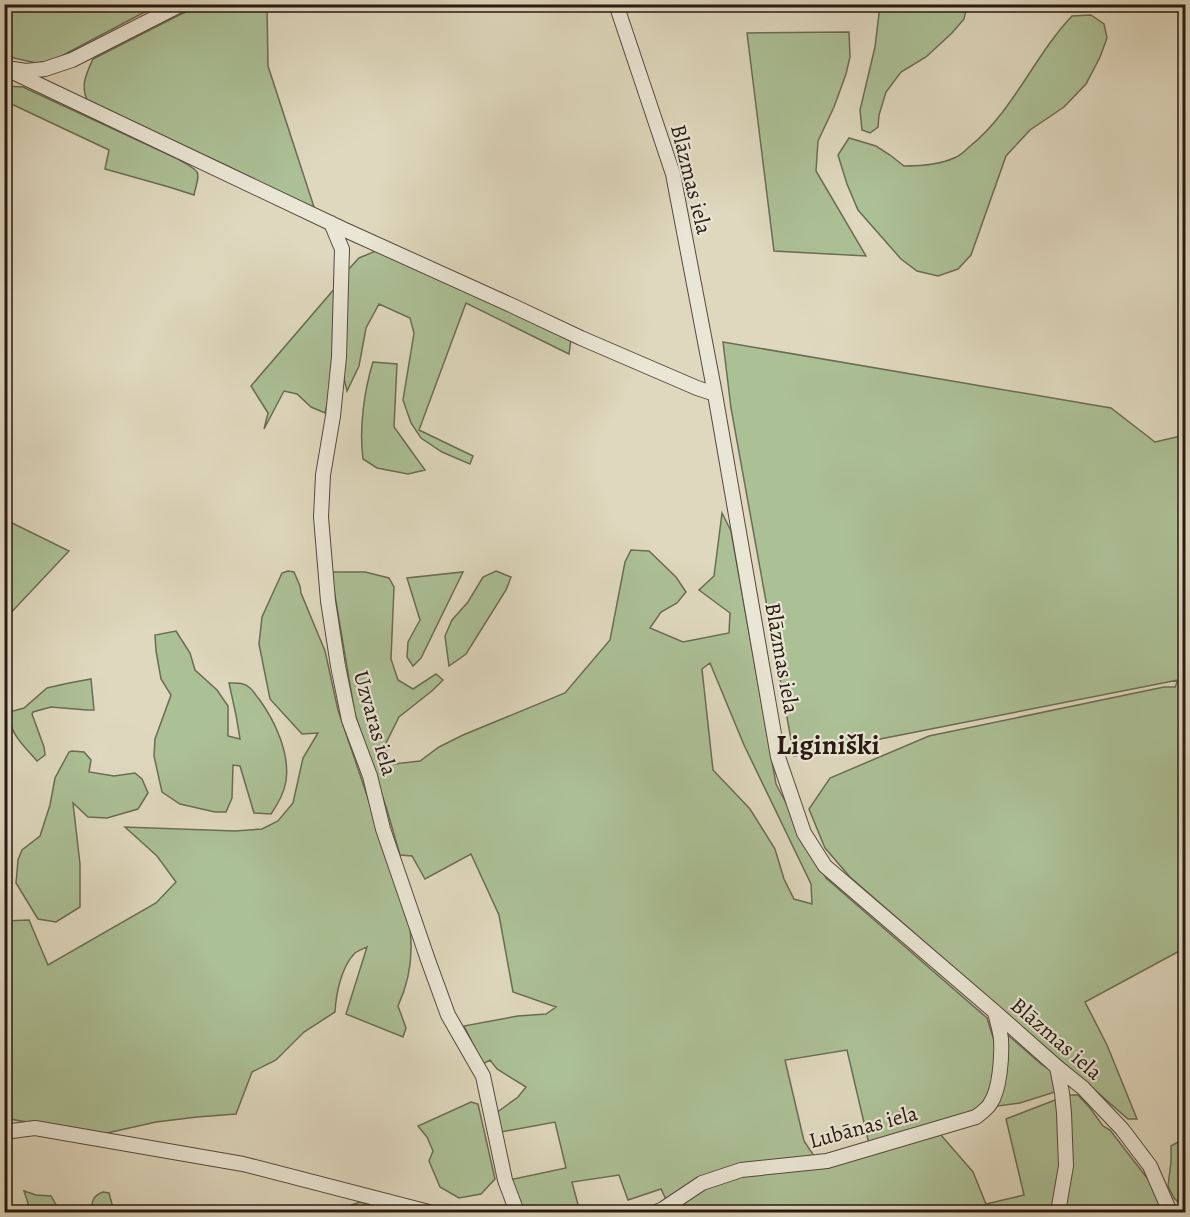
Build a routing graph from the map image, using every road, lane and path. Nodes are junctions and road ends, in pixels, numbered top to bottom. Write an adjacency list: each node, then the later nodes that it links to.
1 (182, 4): 3 (street)
2 (616, 4): 5 (street, Blāzmas iela)
3 (4, 68): 4 (street)
4 (331, 223): 5 (street); 10 (street, Uzvaras iela)
5 (715, 394): 6 (street, Blāzmas iela)
6 (995, 1012): 7 (street, Blāzmas iela); 11 (street, Lubānas iela)
7 (1057, 1067): 12 (street); 13 (street, Blāzmas iela)
8 (4, 1132): 9 (street)
9 (429, 1212)
10 (517, 1212)
11 (656, 1212)
12 (1058, 1212)
13 (1170, 1212)

